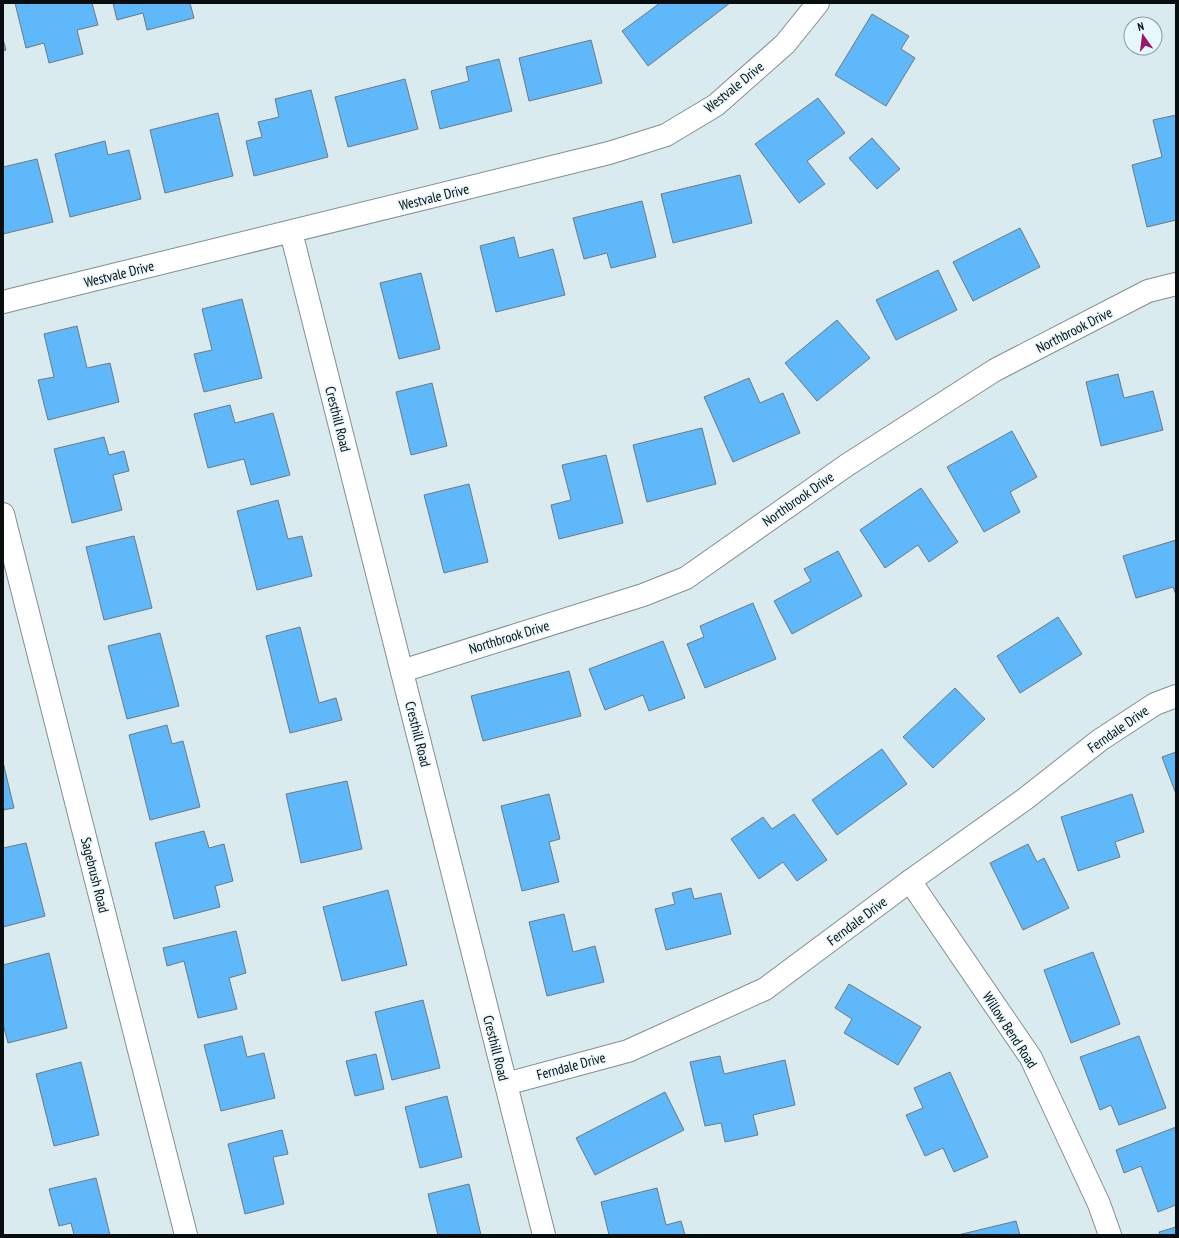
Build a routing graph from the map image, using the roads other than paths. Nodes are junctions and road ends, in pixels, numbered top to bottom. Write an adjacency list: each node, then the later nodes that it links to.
1 (818, 3): 2 (street, Westvale Drive)
2 (291, 232): 4 (street, Westvale Drive); 6 (street, Cresthill Road)
3 (1176, 284): 6 (street, Northbrook Drive)
4 (3, 302)
5 (3, 514): 10 (street, Sagebrush Road)
6 (402, 670): 9 (street, Cresthill Road)
7 (1176, 696): 8 (street, Ferndale Drive)
8 (910, 881): 9 (street, Ferndale Drive); 12 (street, Willow Bend Road)
9 (506, 1084): 11 (street, Cresthill Road)
10 (186, 1235)
11 (544, 1235)
12 (1110, 1235)

